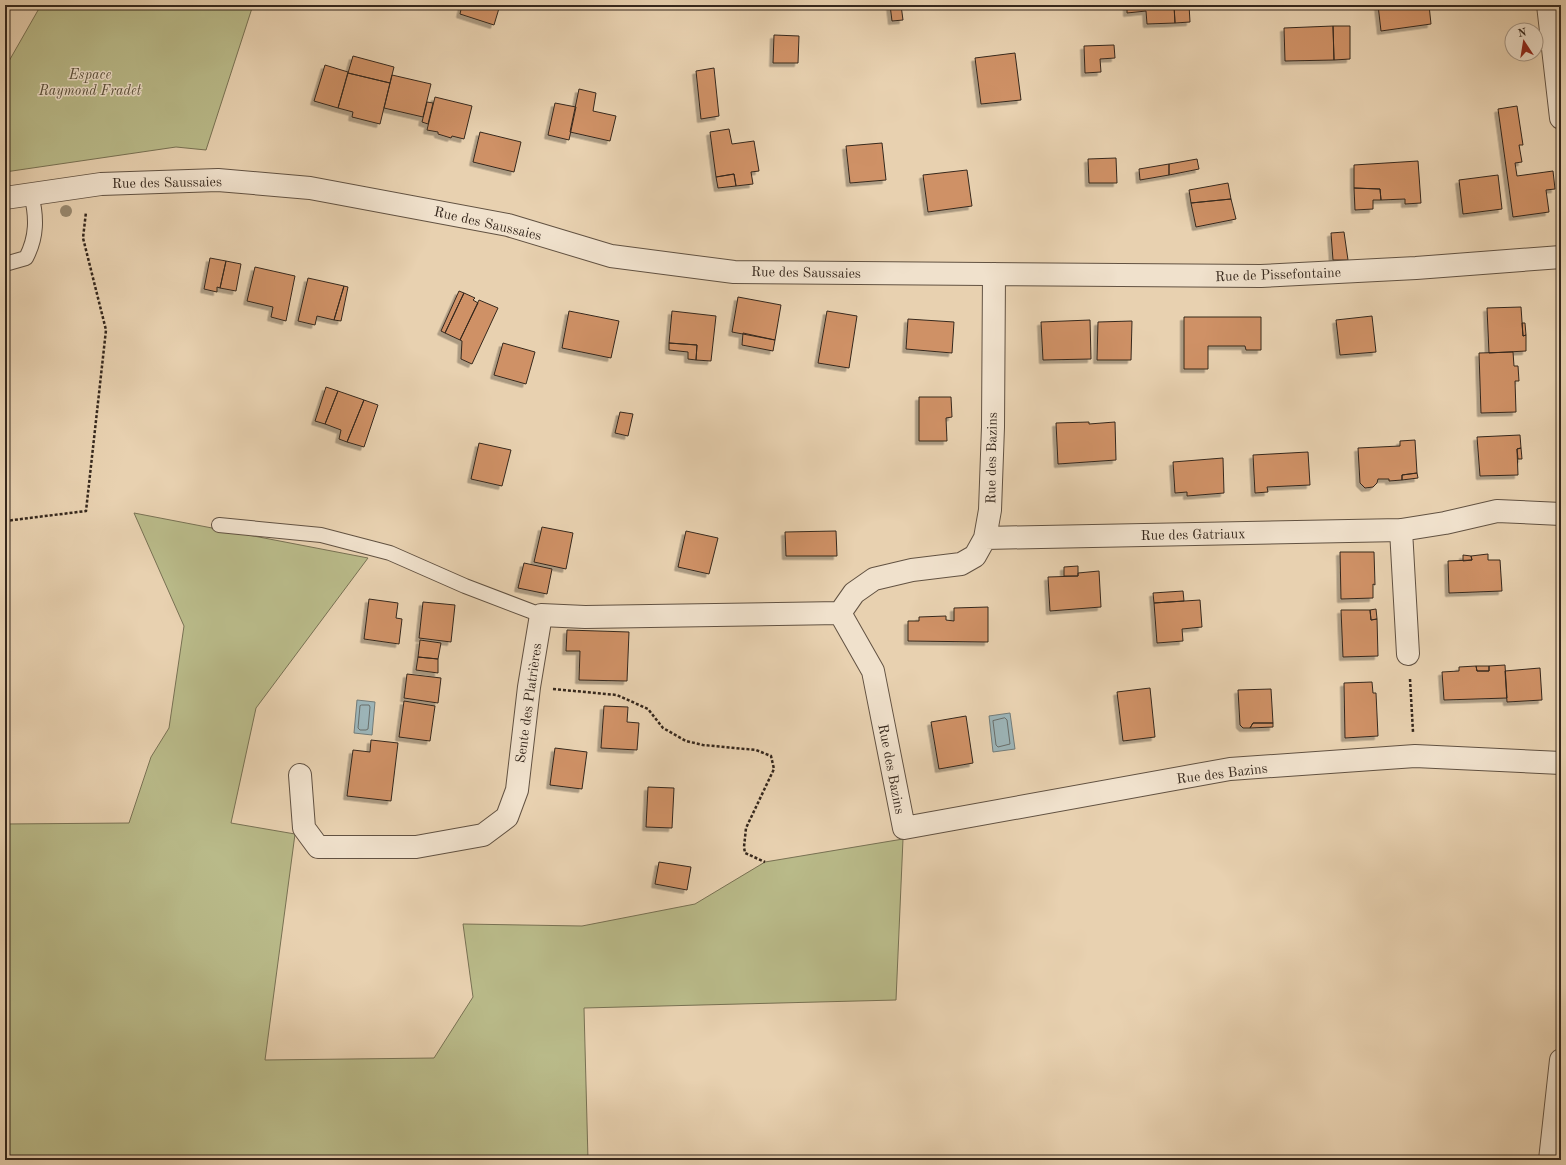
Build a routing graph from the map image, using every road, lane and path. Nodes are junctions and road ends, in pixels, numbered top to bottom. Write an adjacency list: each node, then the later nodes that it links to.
1 (1548, 5): 2 (street)
2 (1561, 118)
3 (90, 186): 4 (street, Rue des Saussaies); 8 (street, Rue des Saussaies); 10 (path)
4 (31, 194): 5 (street, Rue des Saussaies); 7 (lane)
5 (5, 198)
6 (1561, 257): 8 (street, Rue de Pissefontaine)
7 (5, 264)
8 (994, 274): 13 (street, Rue des Bazins)
9 (1561, 514): 12 (street, Rue des Gatriaux)
10 (5, 521)
11 (219, 525): 15 (lane)
12 (1401, 530): 13 (street, Rue des Gatriaux); 16 (street)
13 (985, 538): 14 (street, Rue des Bazins)
14 (840, 613): 15 (street); 18 (street, Rue des Bazins)
15 (541, 615): 17 (street, Sente des Platrières)
16 (1408, 654): 18 (path)
17 (529, 687): 20 (street, Sente des Platrières); 21 (path)
18 (1415, 756): 19 (street, Rue des Bazins)
19 (1561, 762)
20 (300, 775)
21 (766, 862)
22 (1561, 1060): 23 (street)
23 (1550, 1160)

